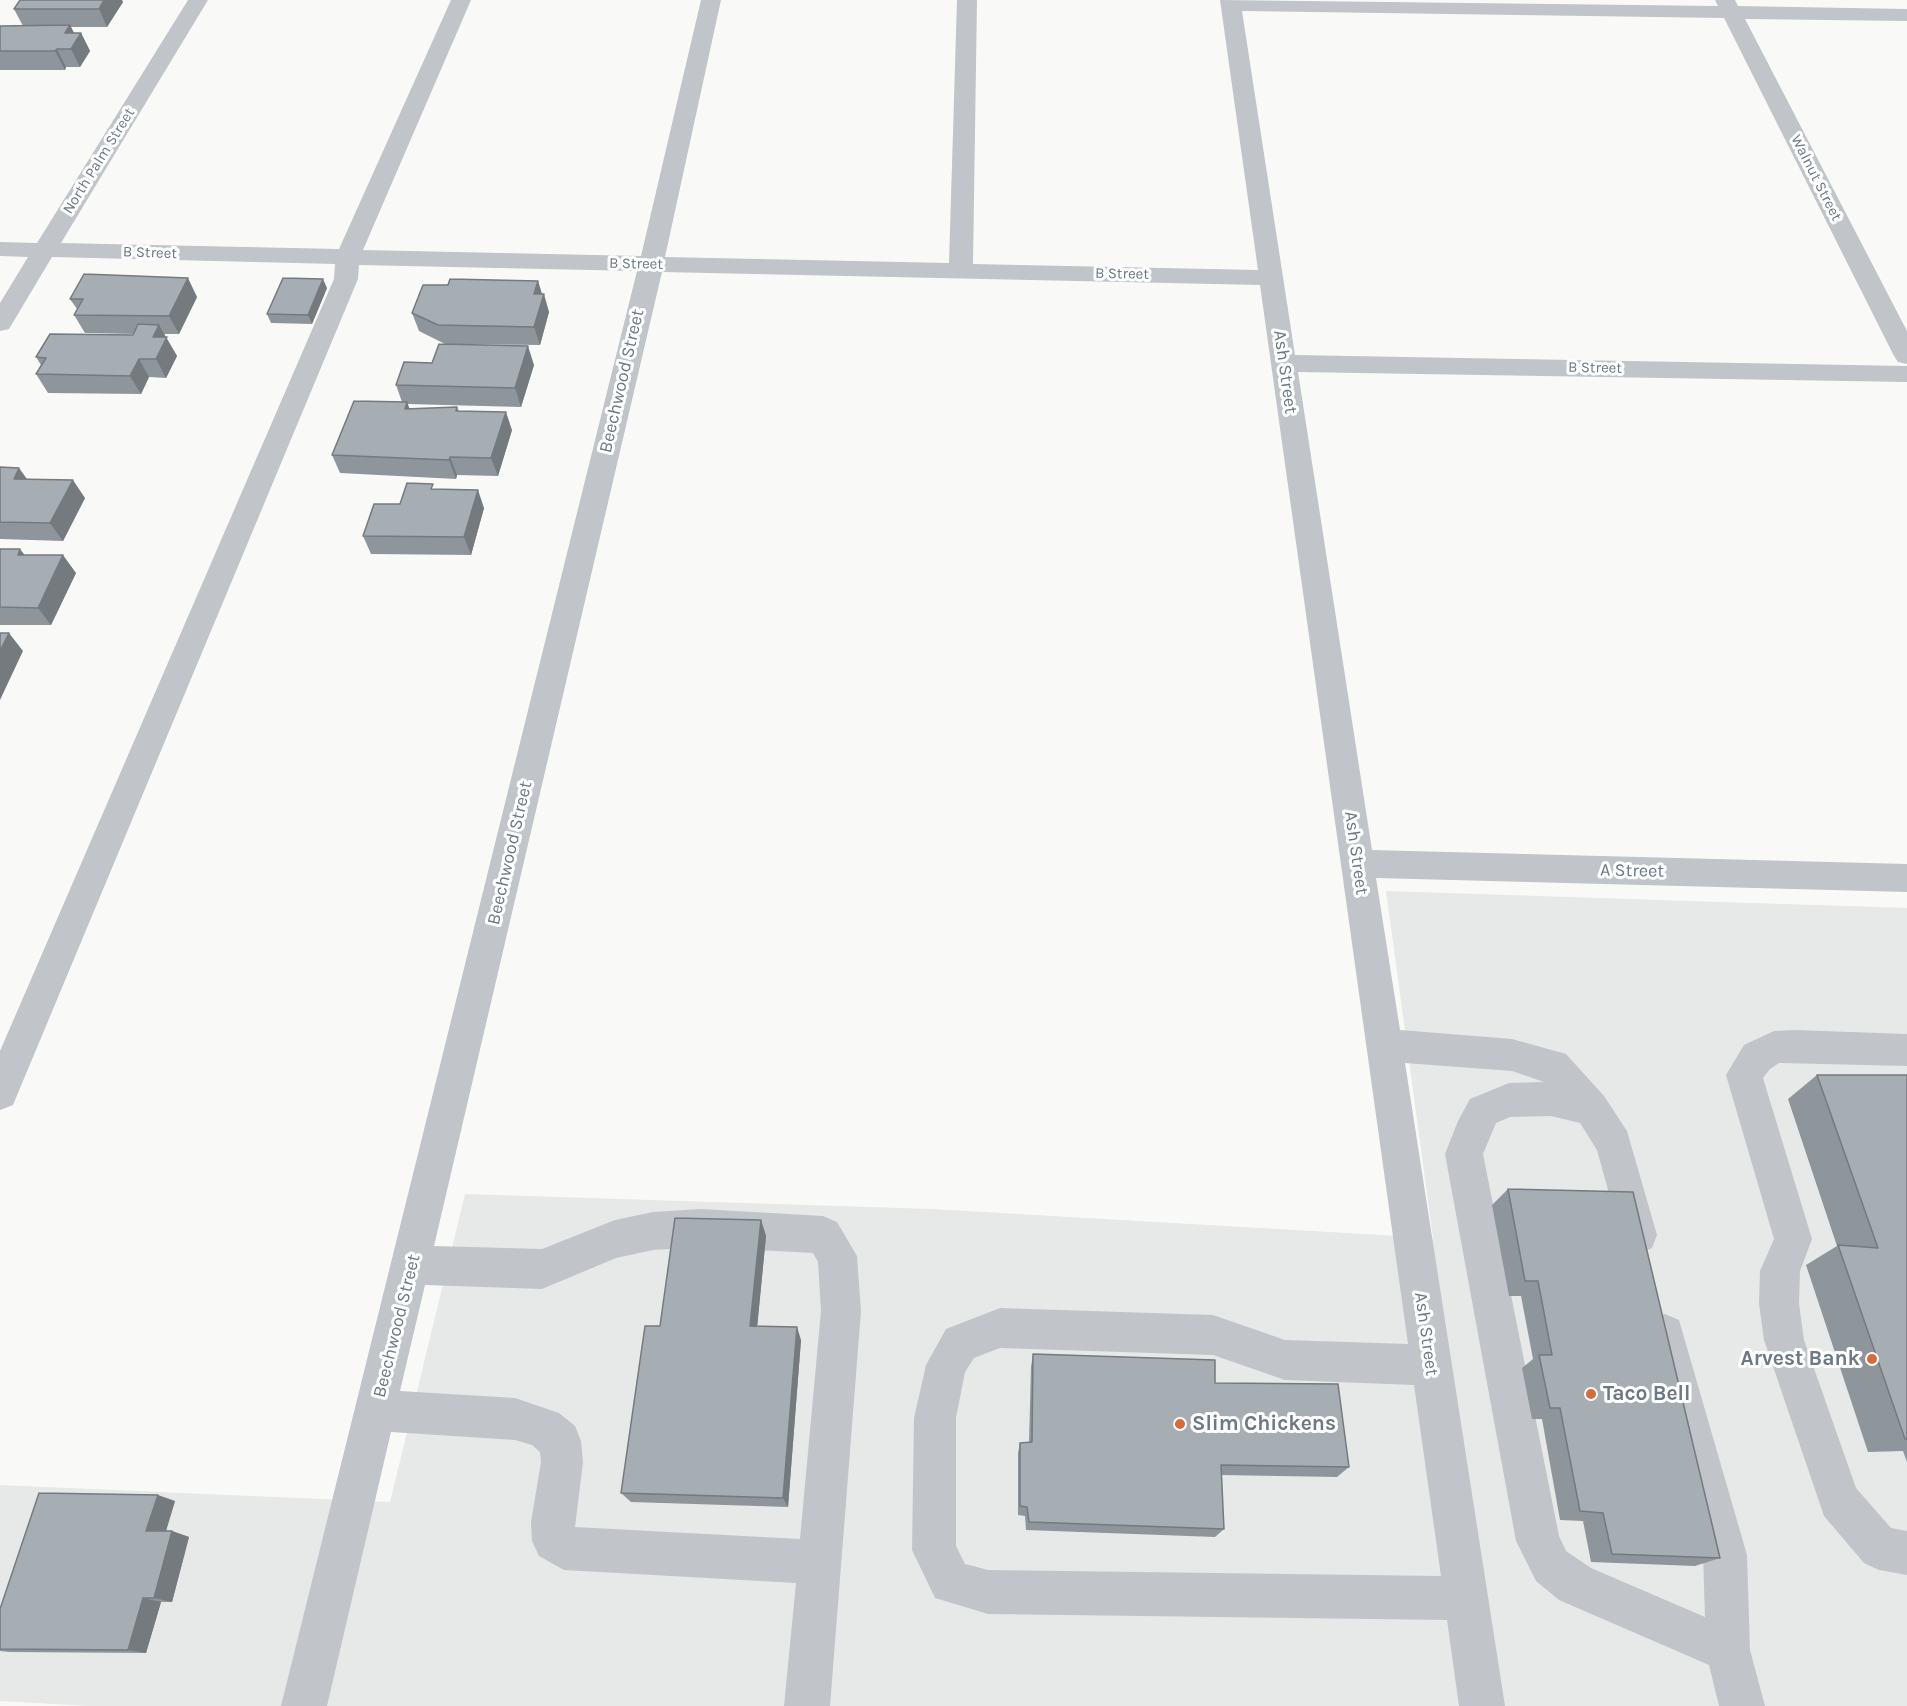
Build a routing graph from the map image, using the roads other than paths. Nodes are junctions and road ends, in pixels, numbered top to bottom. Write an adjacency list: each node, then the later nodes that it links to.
1 (198, 0): 9 (street, North Palm Street)
2 (461, 0): 10 (street)
3 (711, 0): 11 (street, Beechwood Street)
4 (967, 0): 12 (street)
5 (1231, 3): 6 (street); 13 (street, Ash Street)
6 (1728, 6): 7 (street); 15 (street, Walnut Street)
7 (1907, 15)
8 (0, 249): 9 (street, B Street)
9 (44, 250): 10 (street, B Street); 14 (street, North Palm Street)
10 (347, 258): 11 (street, B Street); 22 (street)
11 (651, 265): 12 (street, B Street); 24 (street, Beechwood Street)
12 (961, 271): 13 (street, B Street)
13 (1271, 278): 16 (street, Ash Street)
14 (0, 323)
15 (1907, 356)
16 (1284, 363): 17 (street, B Street); 18 (street, Ash Street)
17 (1907, 374)
18 (1357, 864): 19 (street, A Street); 20 (street, Ash Street)
19 (1907, 878)
20 (1384, 1045): 23 (street); 25 (street, Ash Street)
21 (1907, 1050): 27 (street)
22 (0, 1093)
23 (1592, 1108): 30 (street); 30 (street)
24 (412, 1265): 26 (street, Beechwood Street); 28 (street)
25 (1431, 1365): 29 (street, Ash Street); 29 (street)
26 (376, 1411): 28 (street); 31 (street, Beechwood Street)
27 (1907, 1553)
28 (819, 1562): 32 (street)
29 (1465, 1598): 33 (street, Ash Street)
30 (1728, 1650): 34 (street)
31 (304, 1706)
32 (807, 1706)
33 (1482, 1706)
34 (1742, 1706)

